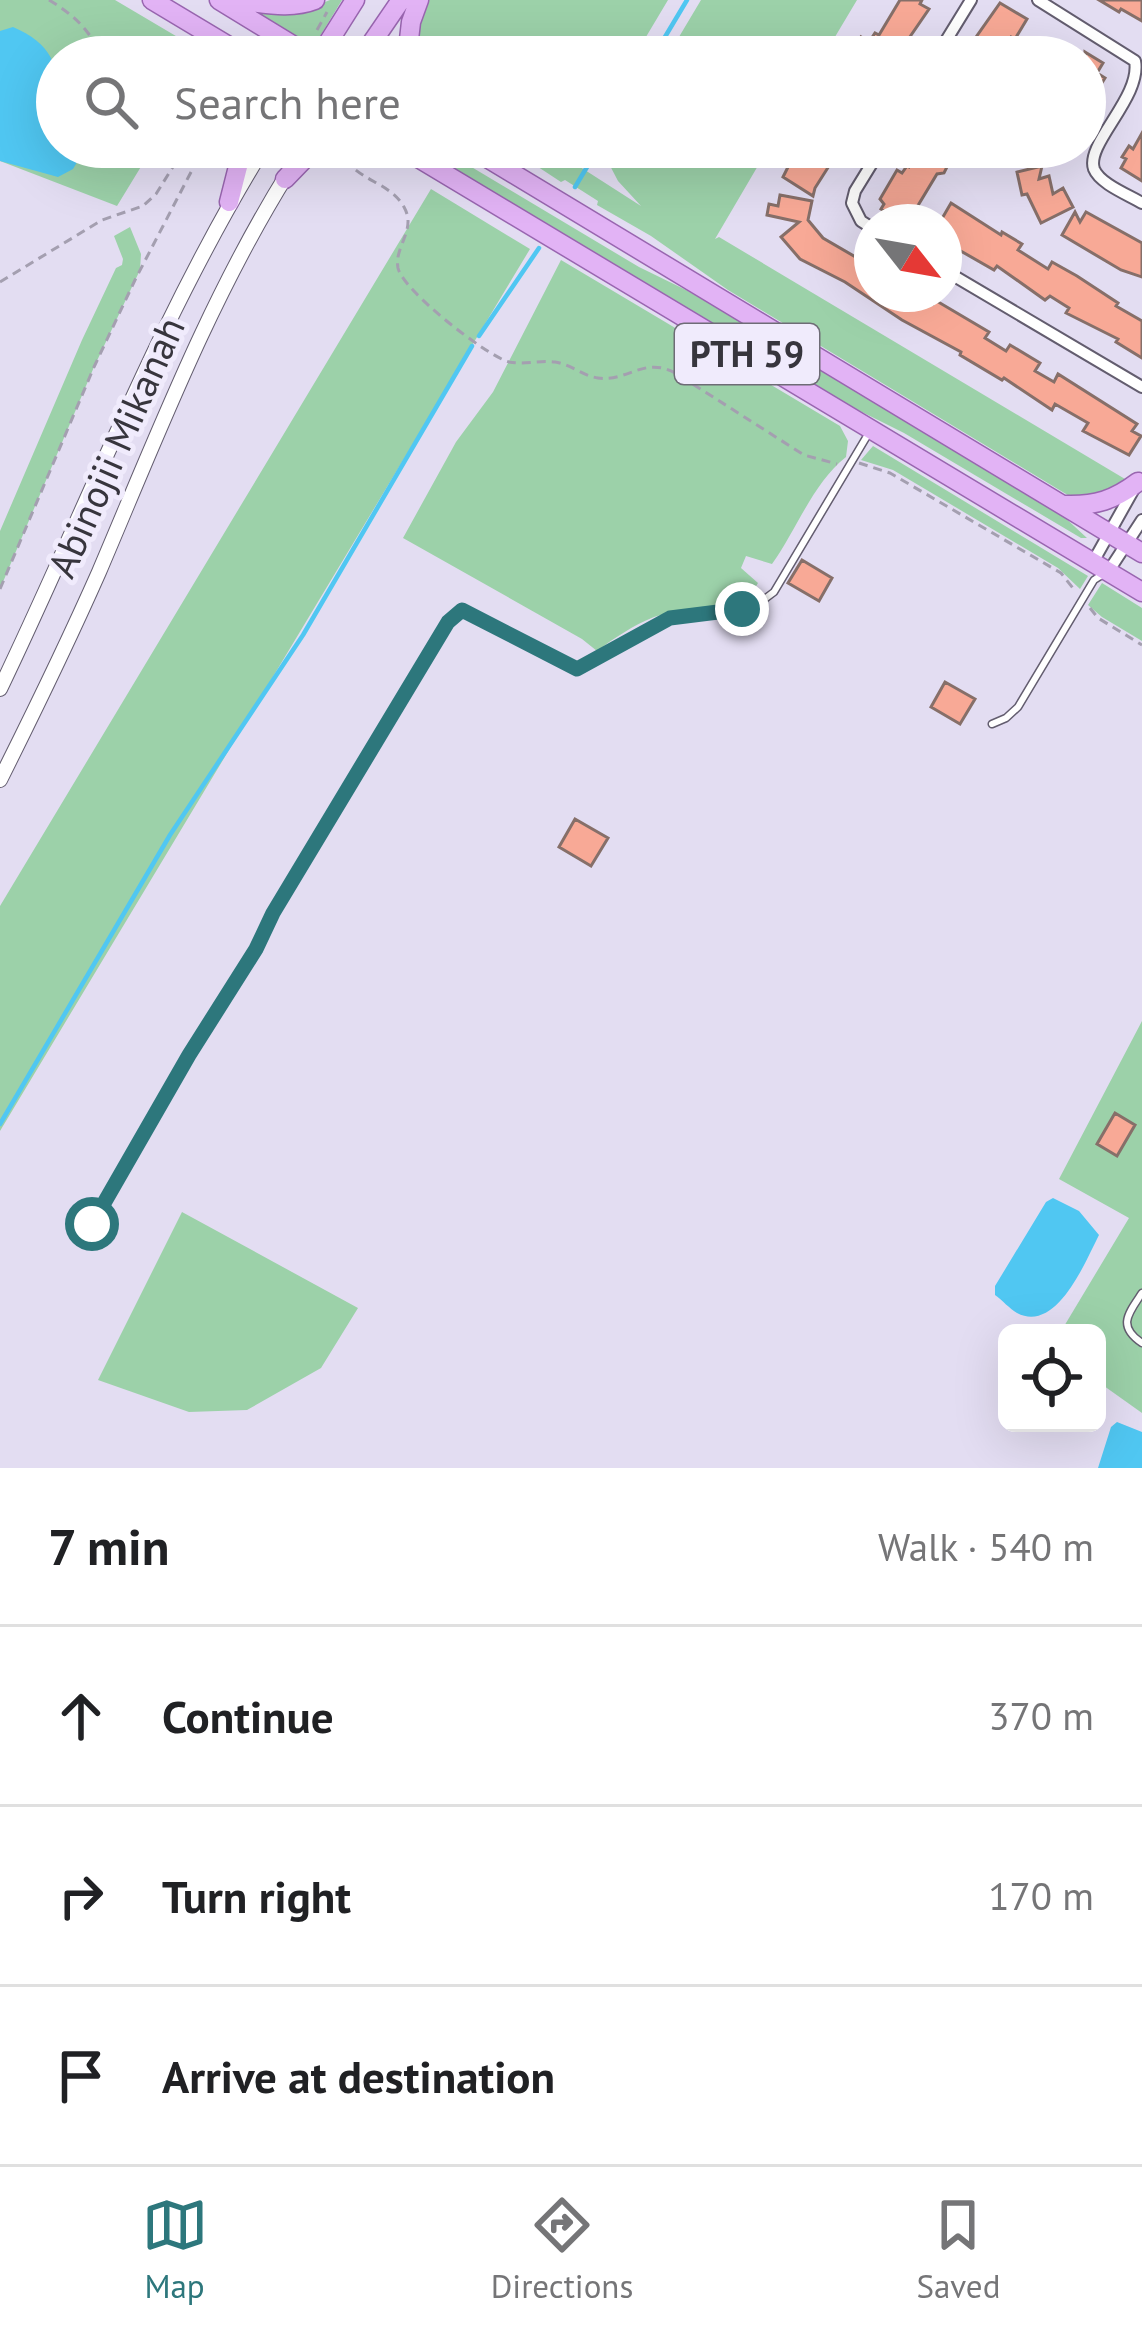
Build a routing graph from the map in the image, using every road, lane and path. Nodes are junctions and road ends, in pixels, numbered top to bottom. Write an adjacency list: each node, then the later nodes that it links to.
1 (50, 0): 12 (path)
2 (152, 0): 11 (main road)
3 (219, 0): 15 (main road)
4 (237, 0): 5 (main road)
5 (318, 0): 16 (path)
6 (355, 0): 17 (main road)
7 (401, 0): 18 (main road)
8 (419, 0): 19 (main road)
9 (971, 0): 20 (street)
10 (1038, 0): 21 (street)
11 (183, 19): 13 (main road); 14 (main road)
12 (91, 36)
13 (200, 36)
14 (212, 36)
15 (279, 36)
16 (318, 36)
17 (326, 36)
18 (376, 36)
19 (409, 36)
20 (949, 36)
21 (1095, 36)
22 (1106, 43): 23 (street)
23 (1106, 138)
24 (172, 168): 40 (path)
25 (193, 168): 49 (path)
26 (238, 168): 36 (main road)
27 (250, 168): 36 (street, Abinojii Mikanah)
28 (292, 168): 35 (street, Abinojii Mikanah)
29 (296, 168): 35 (main road)
30 (350, 168): 43 (path)
31 (435, 168): 42 (main road, PTH 59)
32 (504, 168): 45 (main road, PTH 59)
33 (869, 168): 38 (street)
34 (1094, 168): 37 (street)
35 (285, 179): 55 (street, Abinojii Mikanah)
36 (229, 202): 53 (street, Abinojii Mikanah)
37 (1142, 203)
38 (854, 206)
39 (962, 281): 41 (street)
40 (0, 282)
41 (1142, 387)
42 (872, 428): 43 (lane); 48 (main road, PTH 59)
43 (850, 464): 51 (path); 56 (lane)
44 (1140, 479): 45 (main road); 47 (street)
45 (1062, 505): 47 (main road, PTH 59)
46 (1142, 520): 47 (street)
47 (1126, 543): 48 (street); 48 (street)
48 (1098, 571): 50 (main road, PTH 59); 51 (lane)
49 (0, 589)
50 (1142, 592)
51 (1083, 599): 52 (path); 54 (lane)
52 (1142, 645)
53 (0, 689)
54 (992, 724)
55 (0, 780)
56 (92, 1224)
57 (1142, 1293): 58 (lane)
58 (1142, 1343)

